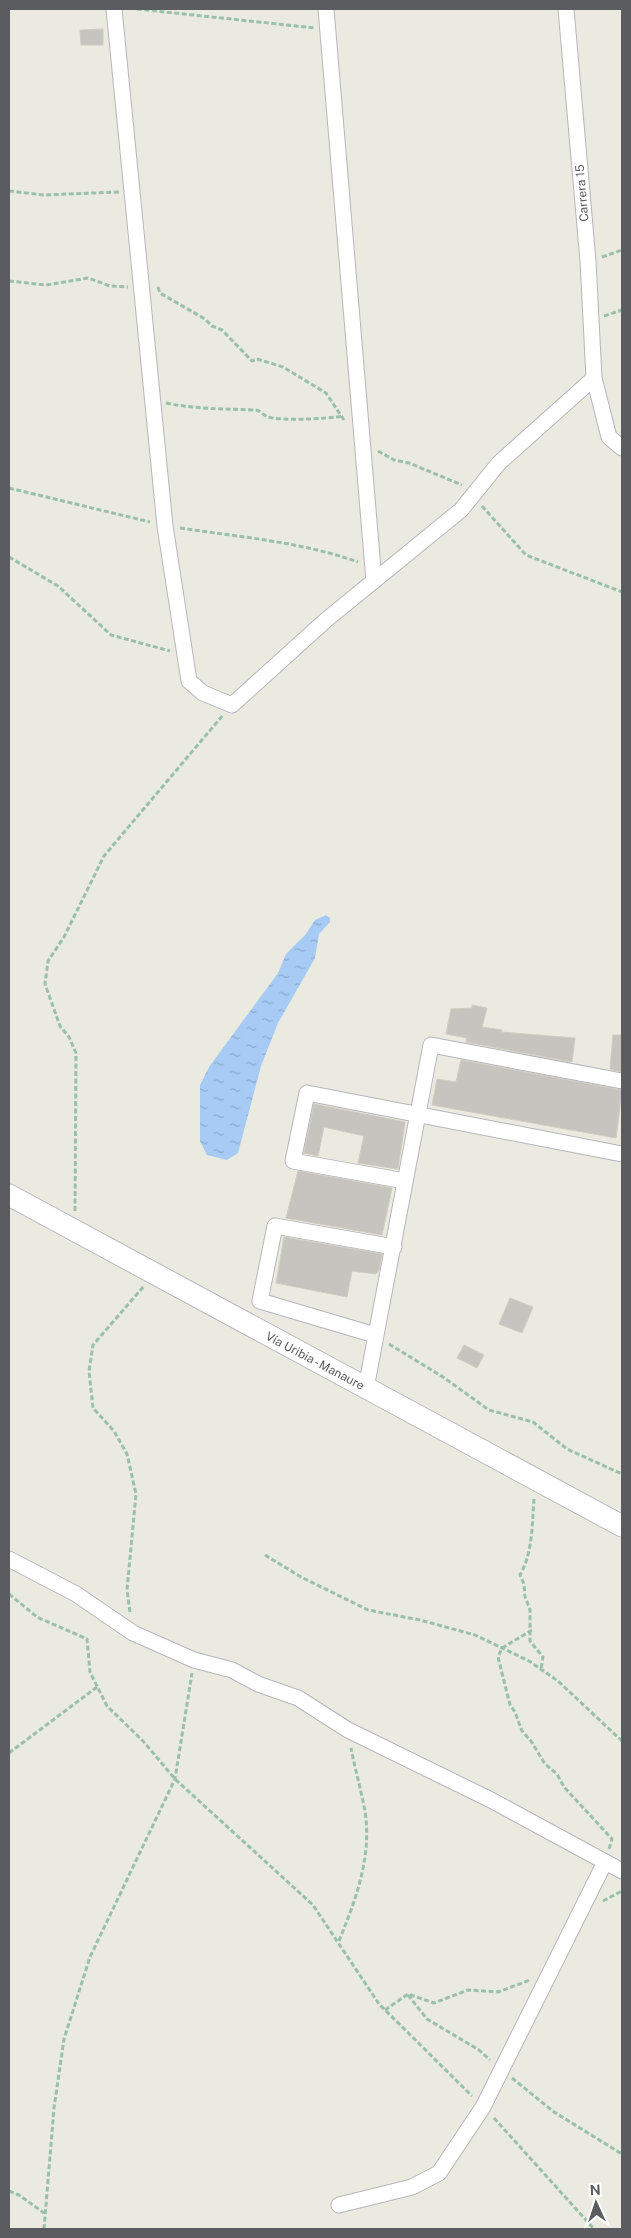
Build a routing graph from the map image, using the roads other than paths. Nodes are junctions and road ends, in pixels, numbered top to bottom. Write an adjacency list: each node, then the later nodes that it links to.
1 (114, 9): 6 (street)
2 (326, 9): 6 (street)
3 (566, 9): 4 (street, Carrera 15)
4 (594, 378): 5 (street, Carrera 15); 6 (street)
5 (622, 448)
6 (373, 574)
7 (622, 1081): 8 (street)
8 (418, 1115): 9 (street); 10 (street); 10 (street)
9 (622, 1154)
10 (405, 1181): 12 (street)
11 (9, 1196): 14 (main road, Vía Uribia - Manaure)
12 (394, 1246): 13 (street); 13 (street)
13 (375, 1335): 14 (street)
14 (366, 1388): 15 (main road, Vía Uribia - Manaure)
15 (622, 1526)
16 (9, 1559): 17 (street)
17 (605, 1862): 18 (street); 19 (street)
18 (622, 1871)
19 (339, 2205)

